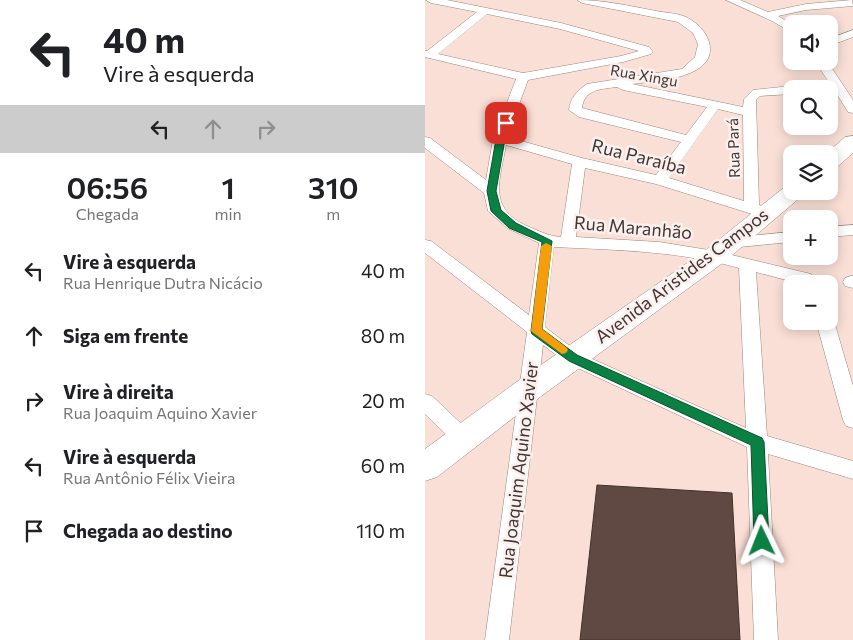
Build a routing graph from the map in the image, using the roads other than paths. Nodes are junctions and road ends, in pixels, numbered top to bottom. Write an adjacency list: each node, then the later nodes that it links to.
1 (431, 0): 5 (street)
2 (581, 0): 12 (street)
3 (731, 0): 6 (street)
4 (853, 3): 6 (street)
5 (485, 11): 10 (street); 11 (street)
6 (768, 15): 7 (street)
7 (783, 24)
8 (853, 34): 9 (street)
9 (838, 39)
10 (427, 54): 11 (street)
11 (523, 77): 18 (street)
12 (610, 84): 15 (street, Rua Xingu); 19 (street, Rua Xingu)
13 (838, 87): 16 (street)
14 (783, 91): 17 (street, Rua Pará)
15 (714, 106): 17 (street, Rua Xingu); 19 (street)
16 (853, 109)
17 (749, 112): 27 (street, Rua Pará)
18 (500, 139): 23 (street, Rua Paraíba); 25 (street)
19 (688, 140): 24 (street)
20 (425, 142): 25 (street)
21 (851, 144): 22 (highway)
22 (838, 155)
23 (579, 162): 24 (street, Rua Paraíba); 32 (street)
24 (660, 180): 27 (street, Rua Paraíba)
25 (491, 191): 31 (street)
26 (783, 197): 27 (highway, Avenida Aristides Campos)
27 (760, 211): 34 (highway, Avenida Aristides Campos)
28 (853, 230): 29 (street)
29 (838, 231)
30 (783, 239): 34 (street, Rua Maranhão)
31 (547, 241): 32 (street, Rua Maranhão); 38 (street, Rua Joaquim Aquino Xavier)
32 (568, 242): 34 (street, Rua Maranhão)
33 (425, 245): 38 (street)
34 (722, 250): 35 (street); 39 (highway, Avenida Aristides Campos)
35 (747, 265): 36 (street); 44 (street)
36 (792, 275)
37 (828, 330): 42 (street)
38 (536, 331): 39 (street); 40 (street, Rua Joaquim Aquino Xavier)
39 (573, 358): 40 (highway, Avenida Aristides Campos); 44 (street)
40 (529, 389): 43 (highway, Avenida Aristides Campos); 47 (street, Rua Joaquim Aquino Xavier)
41 (425, 402): 43 (street)
42 (853, 420)
43 (464, 439): 45 (highway, Avenida Aristides Campos)
44 (757, 442): 46 (street); 48 (street)
45 (425, 467)
46 (853, 470)
47 (497, 640)
48 (766, 640)

